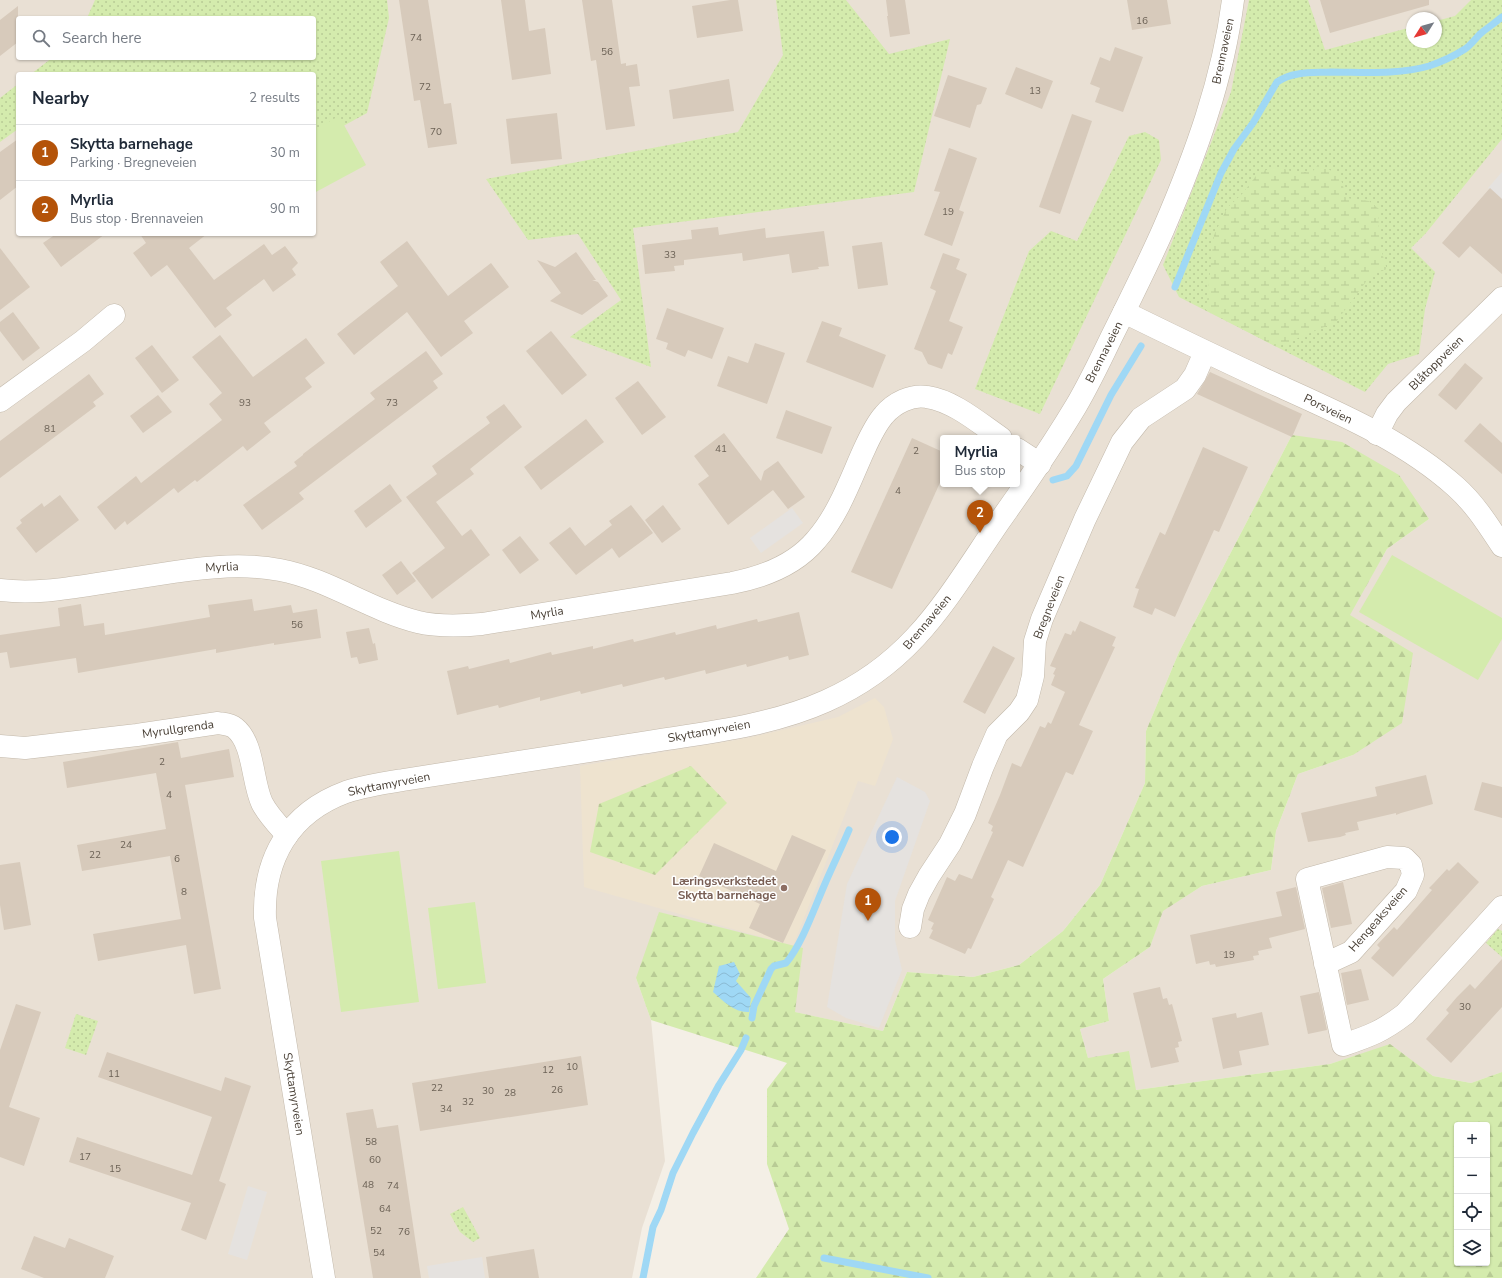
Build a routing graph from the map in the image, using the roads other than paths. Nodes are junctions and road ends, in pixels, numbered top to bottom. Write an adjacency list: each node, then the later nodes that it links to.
1 (1233, 0): 3 (street, Brennaveien)
2 (1502, 298): 7 (street, Blåtoppveien)
3 (1124, 312): 5 (street, Porsveien); 10 (street, Brennaveien)
4 (114, 315): 6 (street)
5 (1205, 352): 7 (street, Porsveien); 17 (street, Bregneveien)
6 (0, 401)
7 (1377, 434): 11 (street, Porsveien)
8 (996, 435): 12 (street, Myrlia)
9 (1020, 451): 10 (street)
10 (1040, 464): 13 (street, Brennaveien)
11 (1502, 546)
12 (0, 590)
13 (892, 661): 15 (street, Skyttamyrveien)
14 (0, 746): 15 (street, Myrullgrenda)
15 (287, 835): 19 (street, Skyttamyrveien)
16 (1502, 907): 18 (street, Hengeaksveien)
17 (910, 927)
18 (1325, 964): 18 (street, Hengeaksveien)
19 (324, 1278)

